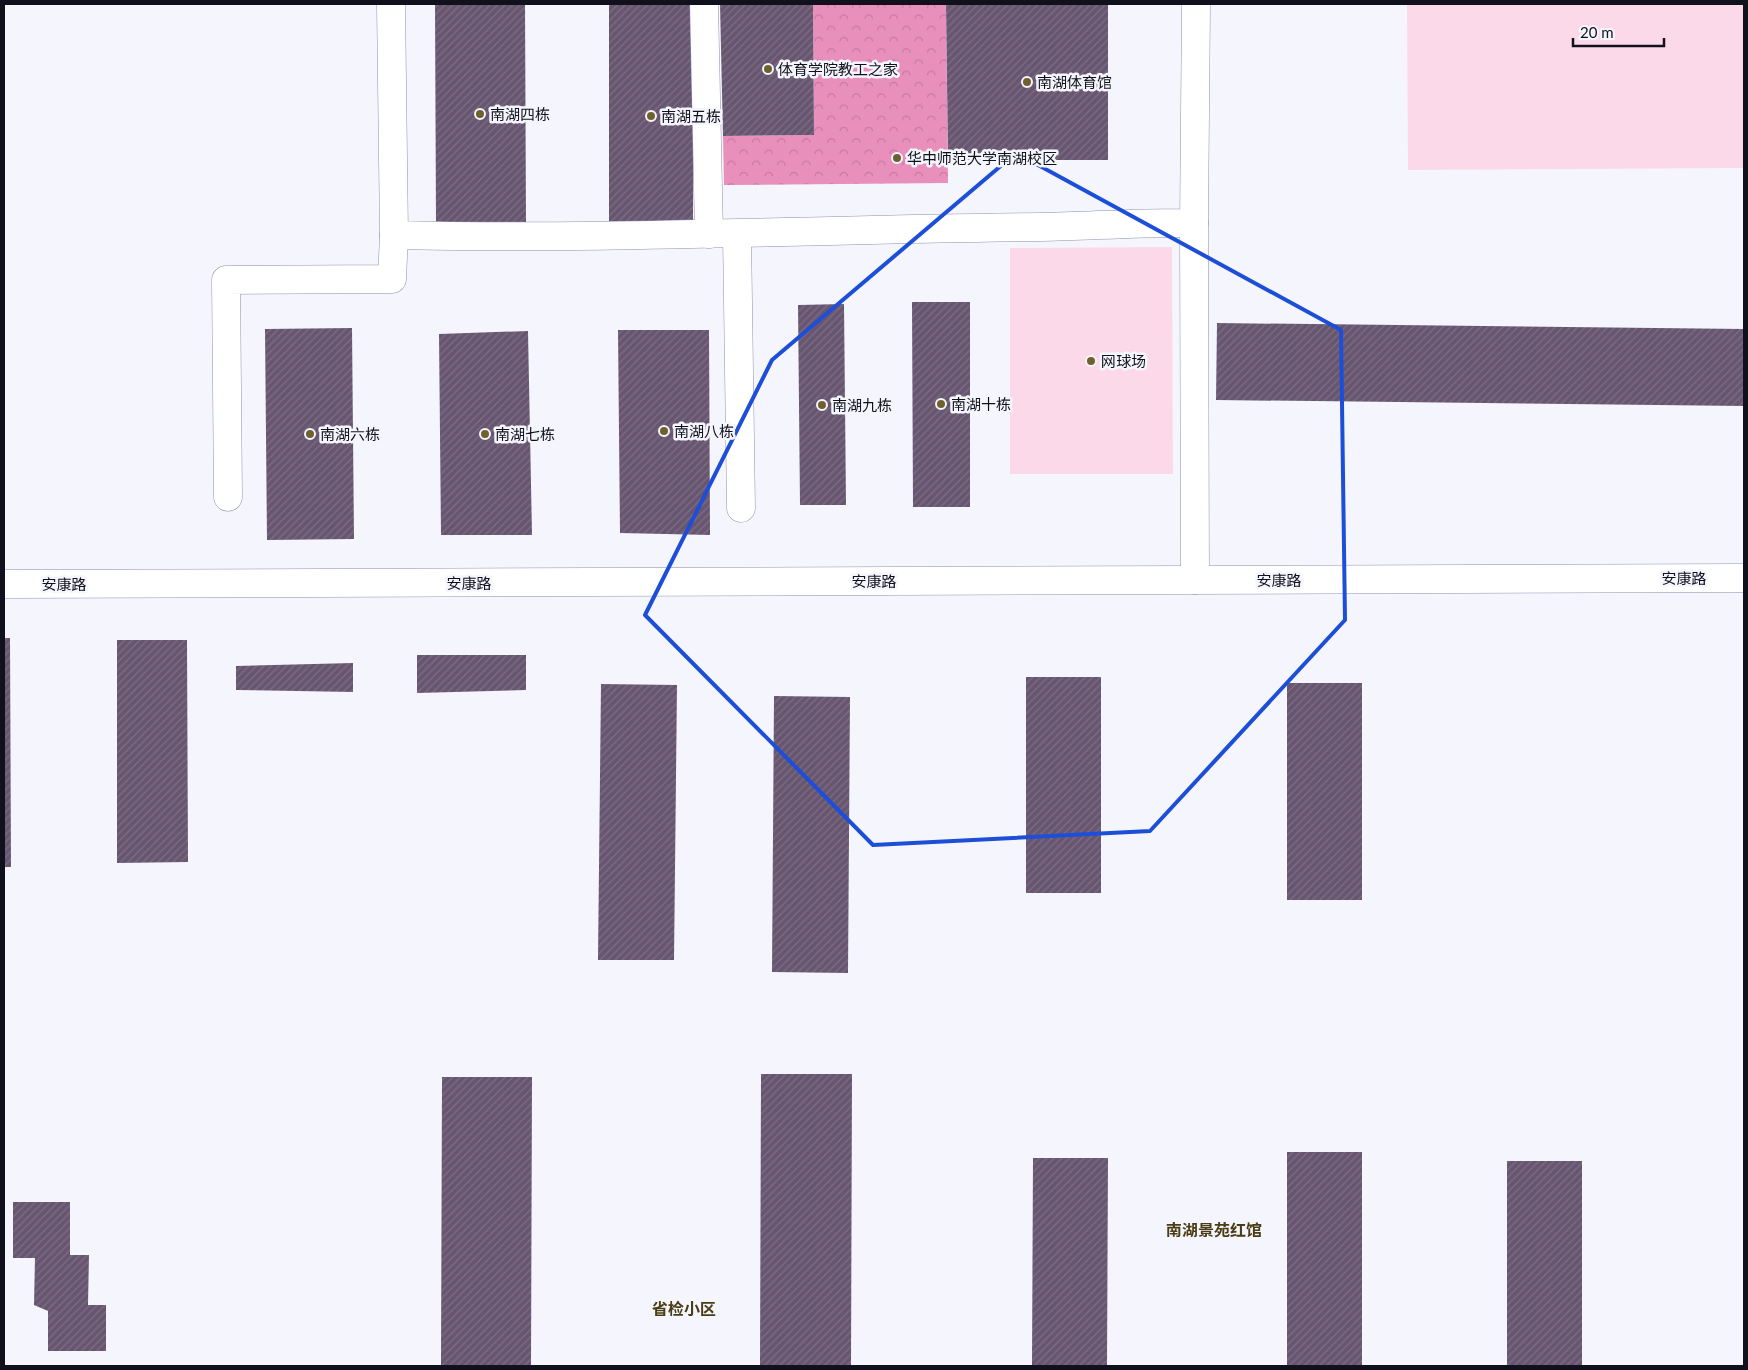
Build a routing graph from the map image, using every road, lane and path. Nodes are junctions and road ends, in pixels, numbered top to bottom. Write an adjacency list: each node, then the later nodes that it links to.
1 (391, 4): 7 (street)
2 (704, 4): 5 (street)
3 (1196, 4): 4 (street)
4 (1194, 224): 6 (street); 11 (street)
5 (709, 234): 6 (street); 7 (street)
6 (737, 234): 9 (street)
7 (394, 235): 8 (street)
8 (228, 497)
9 (741, 508)
10 (1744, 578): 11 (street, 安康路)
11 (1195, 580): 12 (street, 安康路)
12 (4, 584)

